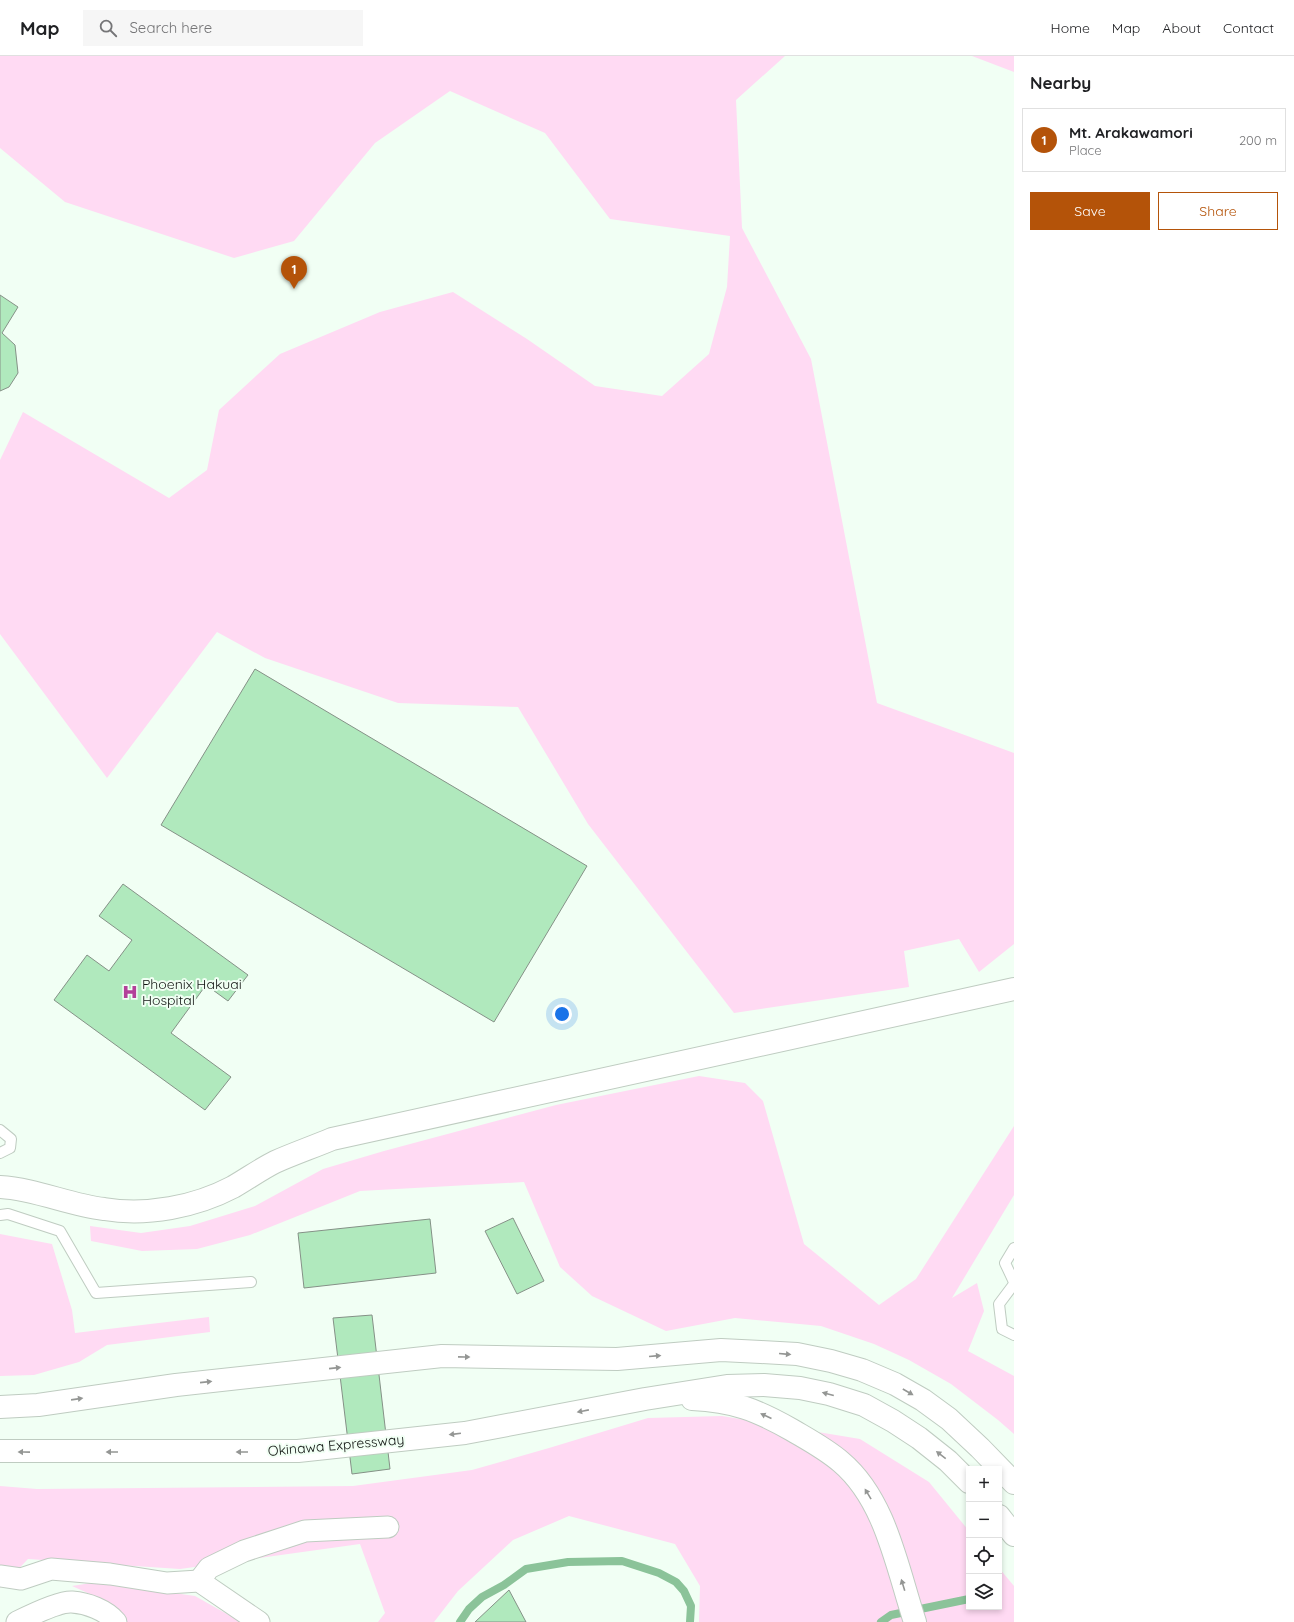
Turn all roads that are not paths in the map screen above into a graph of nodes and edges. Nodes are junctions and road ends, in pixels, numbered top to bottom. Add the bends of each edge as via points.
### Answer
1 (1014, 989) edge
2 (0, 1130) edge
3 (0, 1154) edge
4 (0, 1188) edge
5 (0, 1216) edge
6 (1014, 1248) edge
7 (252, 1282) dead end
8 (1014, 1283) edge
9 (1014, 1335) edge
10 (645, 1399) junction
11 (0, 1407) edge
12 (0, 1451) edge
13 (966, 1479) edge
14 (1014, 1484) edge
15 (1002, 1520) edge
16 (388, 1527) dead end
17 (1014, 1535) edge
18 (0, 1576) edge
19 (199, 1581) junction
20 (17, 1622) edge
21 (116, 1622) edge
22 (259, 1622) edge
23 (915, 1622) edge

1 - 4 main road via 332,1140 274,1162 233,1187 205,1200 169,1208 139,1211 104,1210 36,1192
2 - 3 lane via 11,1139 10,1148
5 - 7 lane via 8,1214 60,1231 96,1293
6 - 8 lane via 1005,1263
8 - 9 lane via 999,1304 1002,1329
10 -> 12 main road, Okinawa Expressway via 465,1433 298,1451
13 -> 10 main road via 948,1461 893,1420 864,1405 829,1394 764,1384 727,1386
23 -> 10 main road via 885,1528 864,1488 845,1466 823,1448 775,1420 736,1404 712,1400
11 -> 14 main road via 38,1405 176,1385 442,1356 617,1359 721,1350 797,1354 862,1370 896,1384 923,1400 949,1419
15 - 17 main road
16 - 19 street via 305,1531 244,1551 209,1568
18 - 19 street via 21,1579 51,1569 110,1574 167,1583
19 - 22 street
20 - 21 street via 40,1611 71,1602 96,1607

